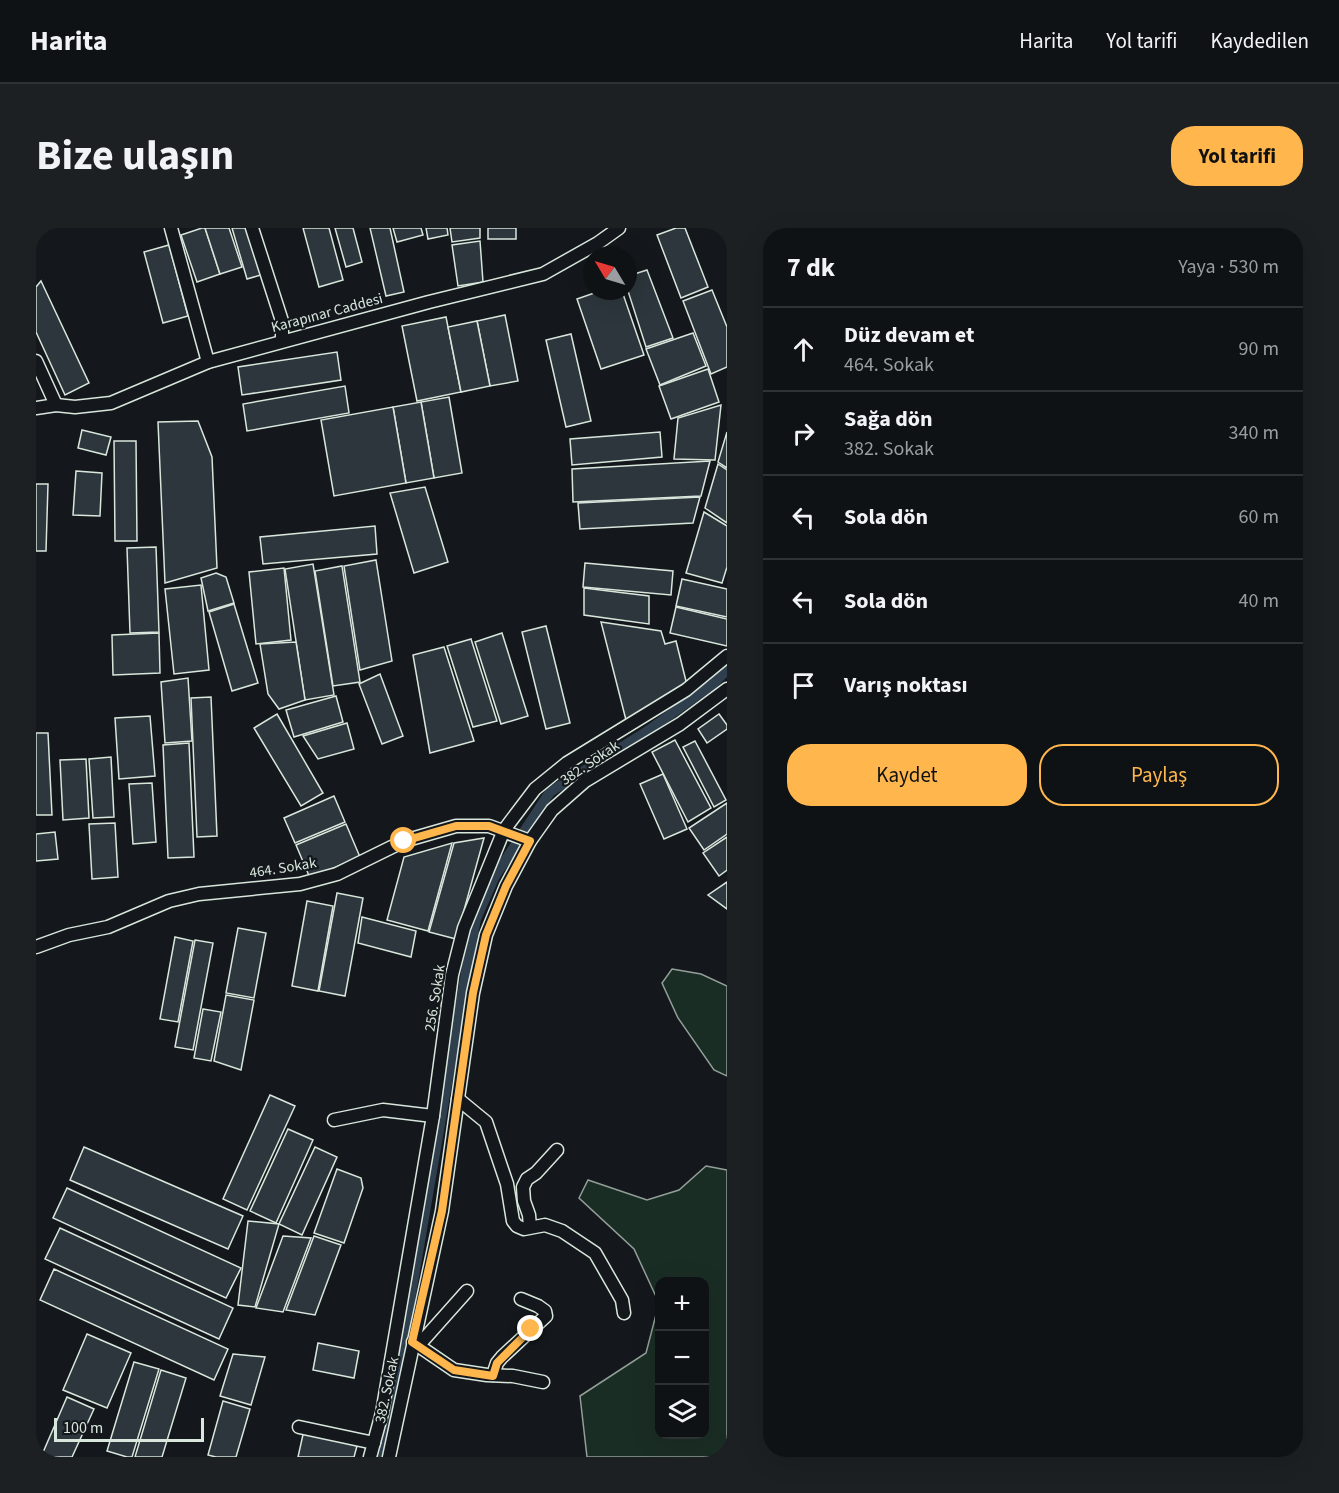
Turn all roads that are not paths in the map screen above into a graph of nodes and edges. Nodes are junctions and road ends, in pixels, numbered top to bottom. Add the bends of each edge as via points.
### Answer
1 (171, 228) edge
2 (252, 228) edge
3 (619, 228) edge
4 (282, 340) junction
5 (36, 360) edge
6 (208, 362) junction
7 (56, 405) junction
8 (36, 408) edge
9 (727, 657) edge
10 (727, 689) edge
11 (508, 832) junction
12 (530, 840) junction
13 (36, 947) edge
14 (458, 1099) junction
15 (433, 1116) junction
16 (334, 1120) dead end
17 (557, 1150) dead end
18 (530, 1227) junction
19 (467, 1291) dead end
20 (521, 1299) dead end
21 (624, 1312) dead end
22 (416, 1344) junction
23 (493, 1376) junction
24 (543, 1383) dead end
25 (300, 1427) dead end
26 (374, 1443) junction
27 (370, 1457) edge
28 (389, 1457) edge

1 - 6 street
2 - 4 street via 282,321
3 - 4 street, Karapınar Caddesi via 543,274
4 - 6 street, Karapınar Caddesi
5 - 7 street
6 - 7 street, Karapınar Caddesi via 111,403
7 - 8 street, Karapınar Caddesi
9 - 11 street, 256. Sokak via 686,690 567,764 535,789
10 - 12 street, 382. Sokak via 680,724 585,781 552,810
11 - 12 street, 464. Sokak
11 - 13 street, 464. Sokak via 489,826 456,826 404,841 337,874 300,884 199,894 169,901 108,927
11 - 15 street, 256. Sokak via 464,928 452,975
12 - 14 street, 382. Sokak via 486,935 473,993
14 - 18 street via 486,1122 507,1184 513,1221 524,1229
14 - 22 street, 382. Sokak via 442,1211
15 - 16 street via 383,1110
15 - 26 street, 256. Sokak
17 - 18 street via 523,1187
18 - 21 street via 562,1231 595,1253 622,1300
19 - 22 street
20 - 23 street via 538,1306 546,1316 502,1357
22 - 23 street via 454,1370
22 - 28 street, 382. Sokak
23 - 24 street
25 - 26 street
26 - 27 street, 256. Sokak

